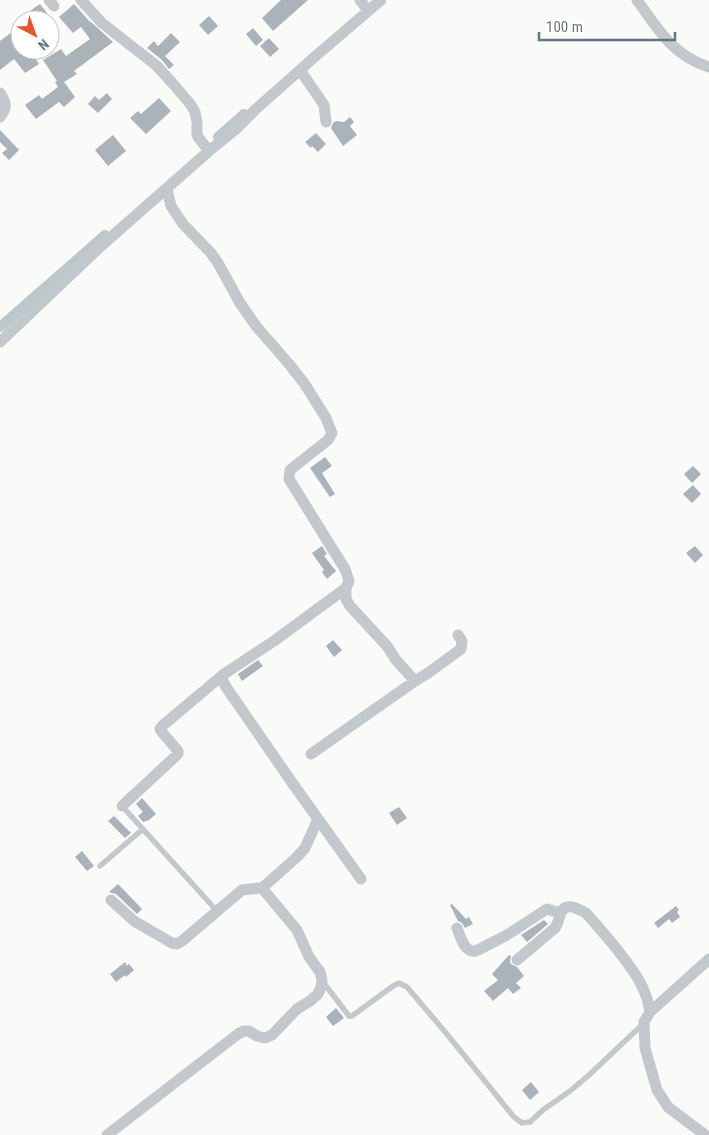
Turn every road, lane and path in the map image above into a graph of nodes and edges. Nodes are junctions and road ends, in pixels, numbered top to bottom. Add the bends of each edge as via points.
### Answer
1 (81, 0) edge
2 (381, 0) edge
3 (637, 0) edge
4 (364, 6) edge
5 (709, 67) edge
6 (300, 70) junction
7 (0, 93) edge
8 (0, 117) edge
9 (326, 122) dead end
10 (206, 147) junction
11 (166, 189) junction
12 (0, 342) edge
13 (346, 588) junction
14 (458, 635) dead end
15 (224, 674) junction
16 (415, 681) junction
17 (311, 754) dead end
18 (122, 806) joint
19 (318, 819) junction
20 (143, 829) junction
21 (100, 866) dead end
22 (361, 879) dead end
23 (262, 888) junction
24 (111, 900) dead end
25 (217, 911) junction
26 (560, 913) junction
27 (457, 928) dead end
28 (709, 959) edge
29 (517, 960) dead end
30 (322, 980) junction
31 (647, 1017) junction
32 (107, 1135) edge
33 (705, 1135) edge

1 - 10 street via 102,23 157,66 176,86 195,112 197,134
2 - 4 street
3 - 5 street via 672,46 684,56
4 - 6 street
6 - 9 street via 324,105
6 - 10 street via 236,129
7 - 8 street via 5,103
10 - 11 street
11 - 12 street
11 - 13 street via 171,206 183,224 218,263 240,303 304,383 330,425 332,433 328,440 290,470 289,479 345,569 349,581
13 - 15 street
13 - 16 street via 346,600 350,606
14 - 16 street via 462,641 461,649
15 - 18 street via 160,728 178,754
15 - 19 street via 222,679 226,687
16 - 17 street
18 - 20 lane
19 - 22 street
19 - 23 street via 305,848
20 - 21 lane
20 - 25 lane
23 - 25 street via 242,890
23 - 30 street via 297,930
24 - 25 street via 134,921 177,944
26 - 27 street via 547,909 507,935 472,952 464,945
26 - 29 street via 555,928
26 - 31 street via 570,906 586,912 640,982 648,1000
28 - 31 street
30 - 31 lane via 349,1016 399,983 407,987 522,1123 530,1122 589,1075
30 - 32 street via 318,994 272,1035 265,1038 249,1031 238,1034
31 - 33 street via 645,1048 657,1090 668,1107

